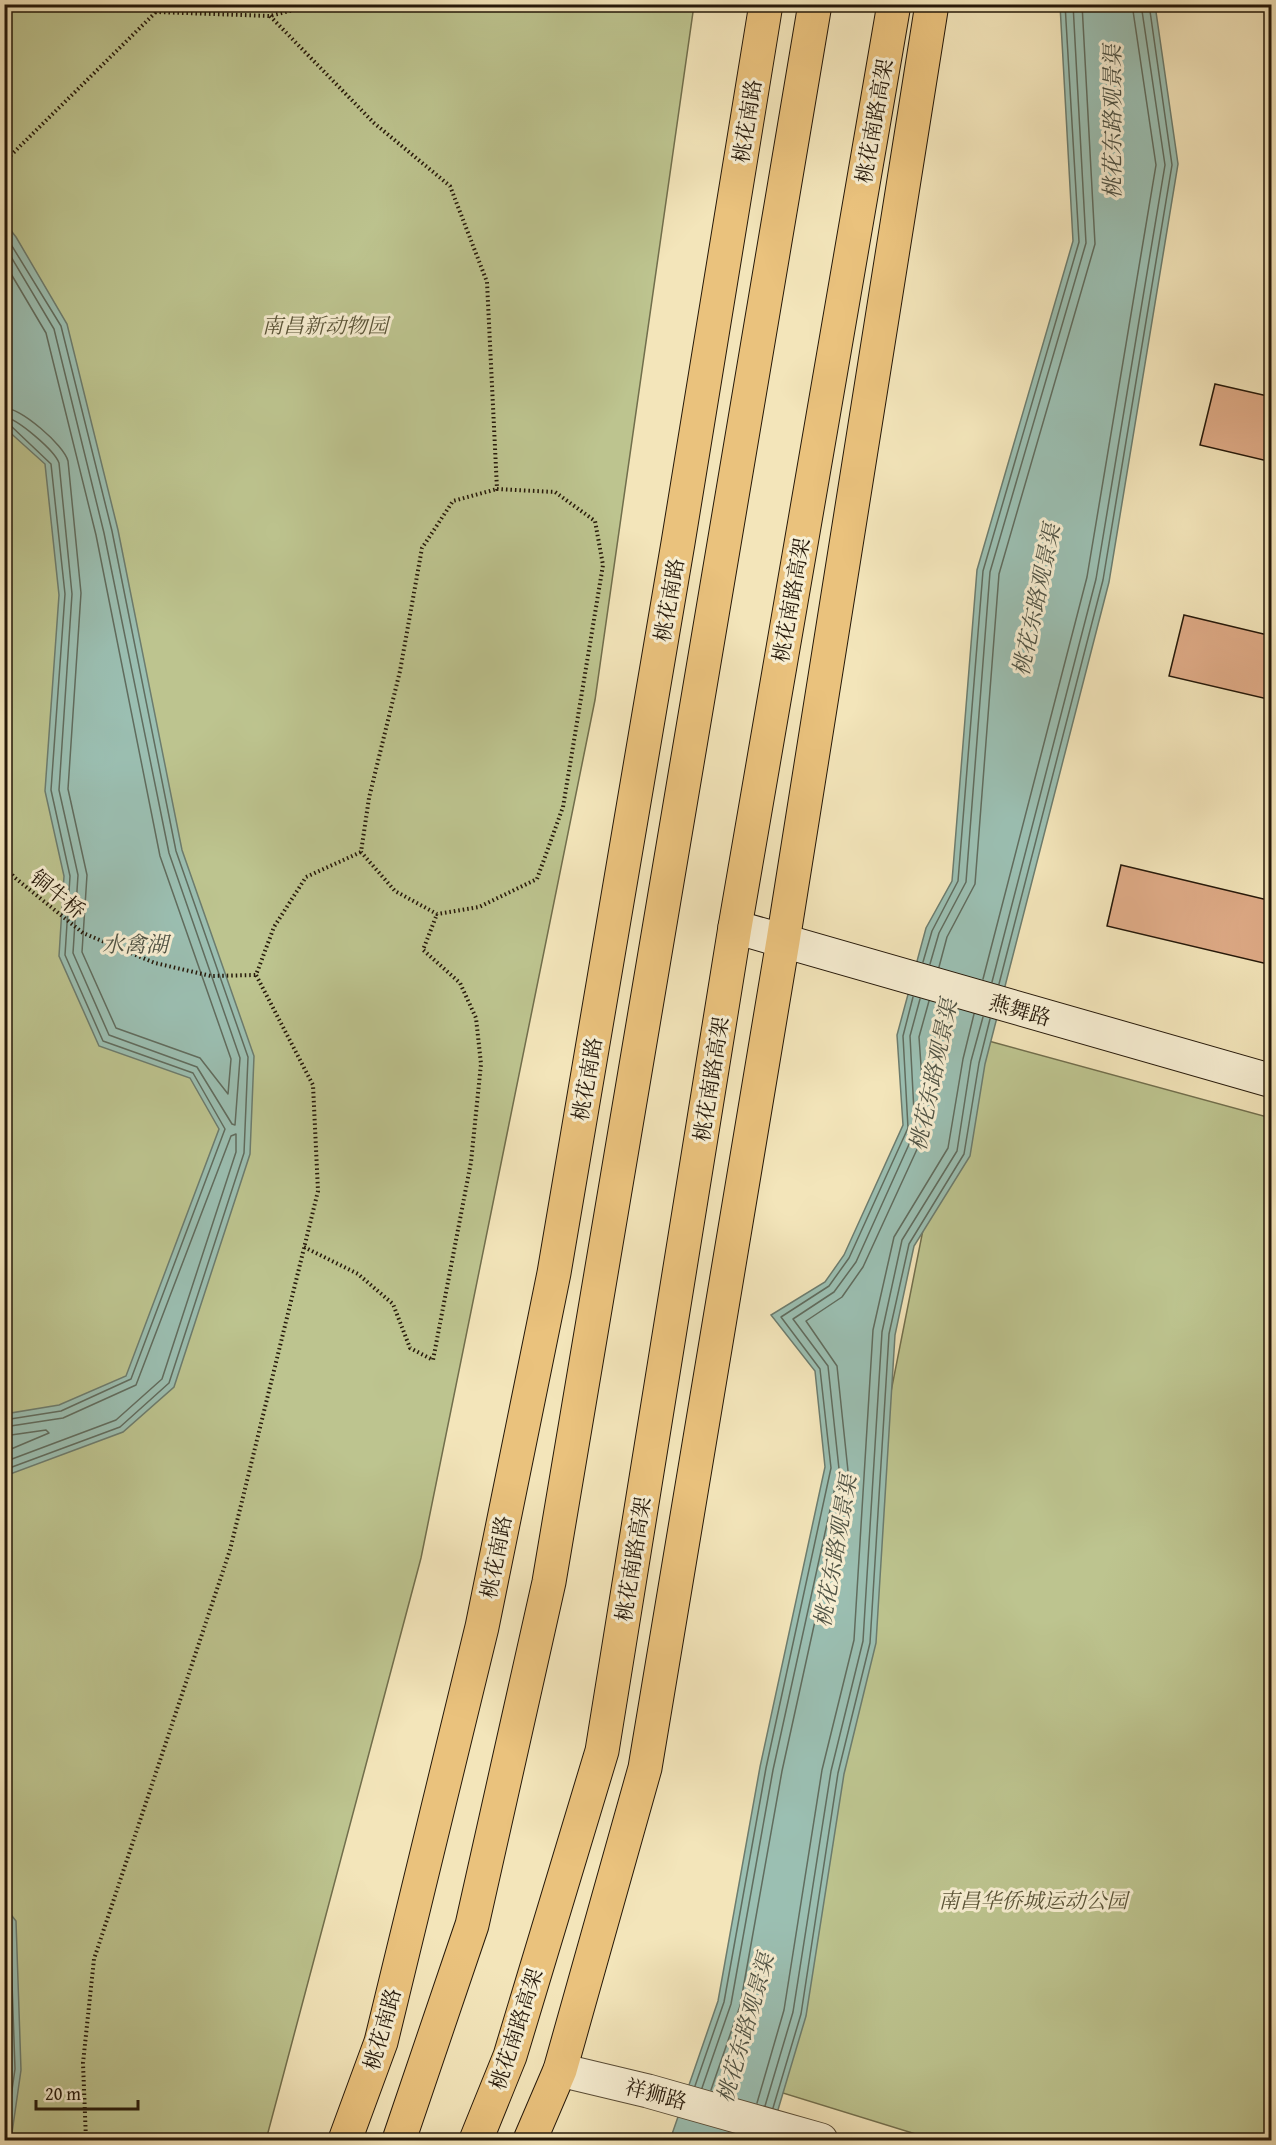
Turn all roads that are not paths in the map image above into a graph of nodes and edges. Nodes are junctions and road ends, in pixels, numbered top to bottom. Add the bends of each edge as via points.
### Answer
1 (766, 4) edge
2 (815, 4) edge
3 (894, 4) edge
4 (932, 4) edge
5 (735, 927) junction
6 (783, 941) junction
7 (1272, 1081) edge
8 (560, 2070) junction
9 (345, 2140) edge
10 (399, 2140) edge
11 (476, 2140) edge
12 (530, 2140) edge
13 (819, 2140) edge

1 - 9 main road, 桃花南路 via 554,1273 482,1627 381,2042
2 - 10 main road via 549,1582 472,1925
3 - 5 main road, 桃花南路高架
4 - 6 main road
5 - 6 street, 燕舞路
5 - 11 main road, 桃花南路高架 via 602,1751 510,2056
6 - 7 street, 燕舞路
6 - 8 main road via 645,1768
8 - 12 main road
8 - 13 street, 祥狮路

